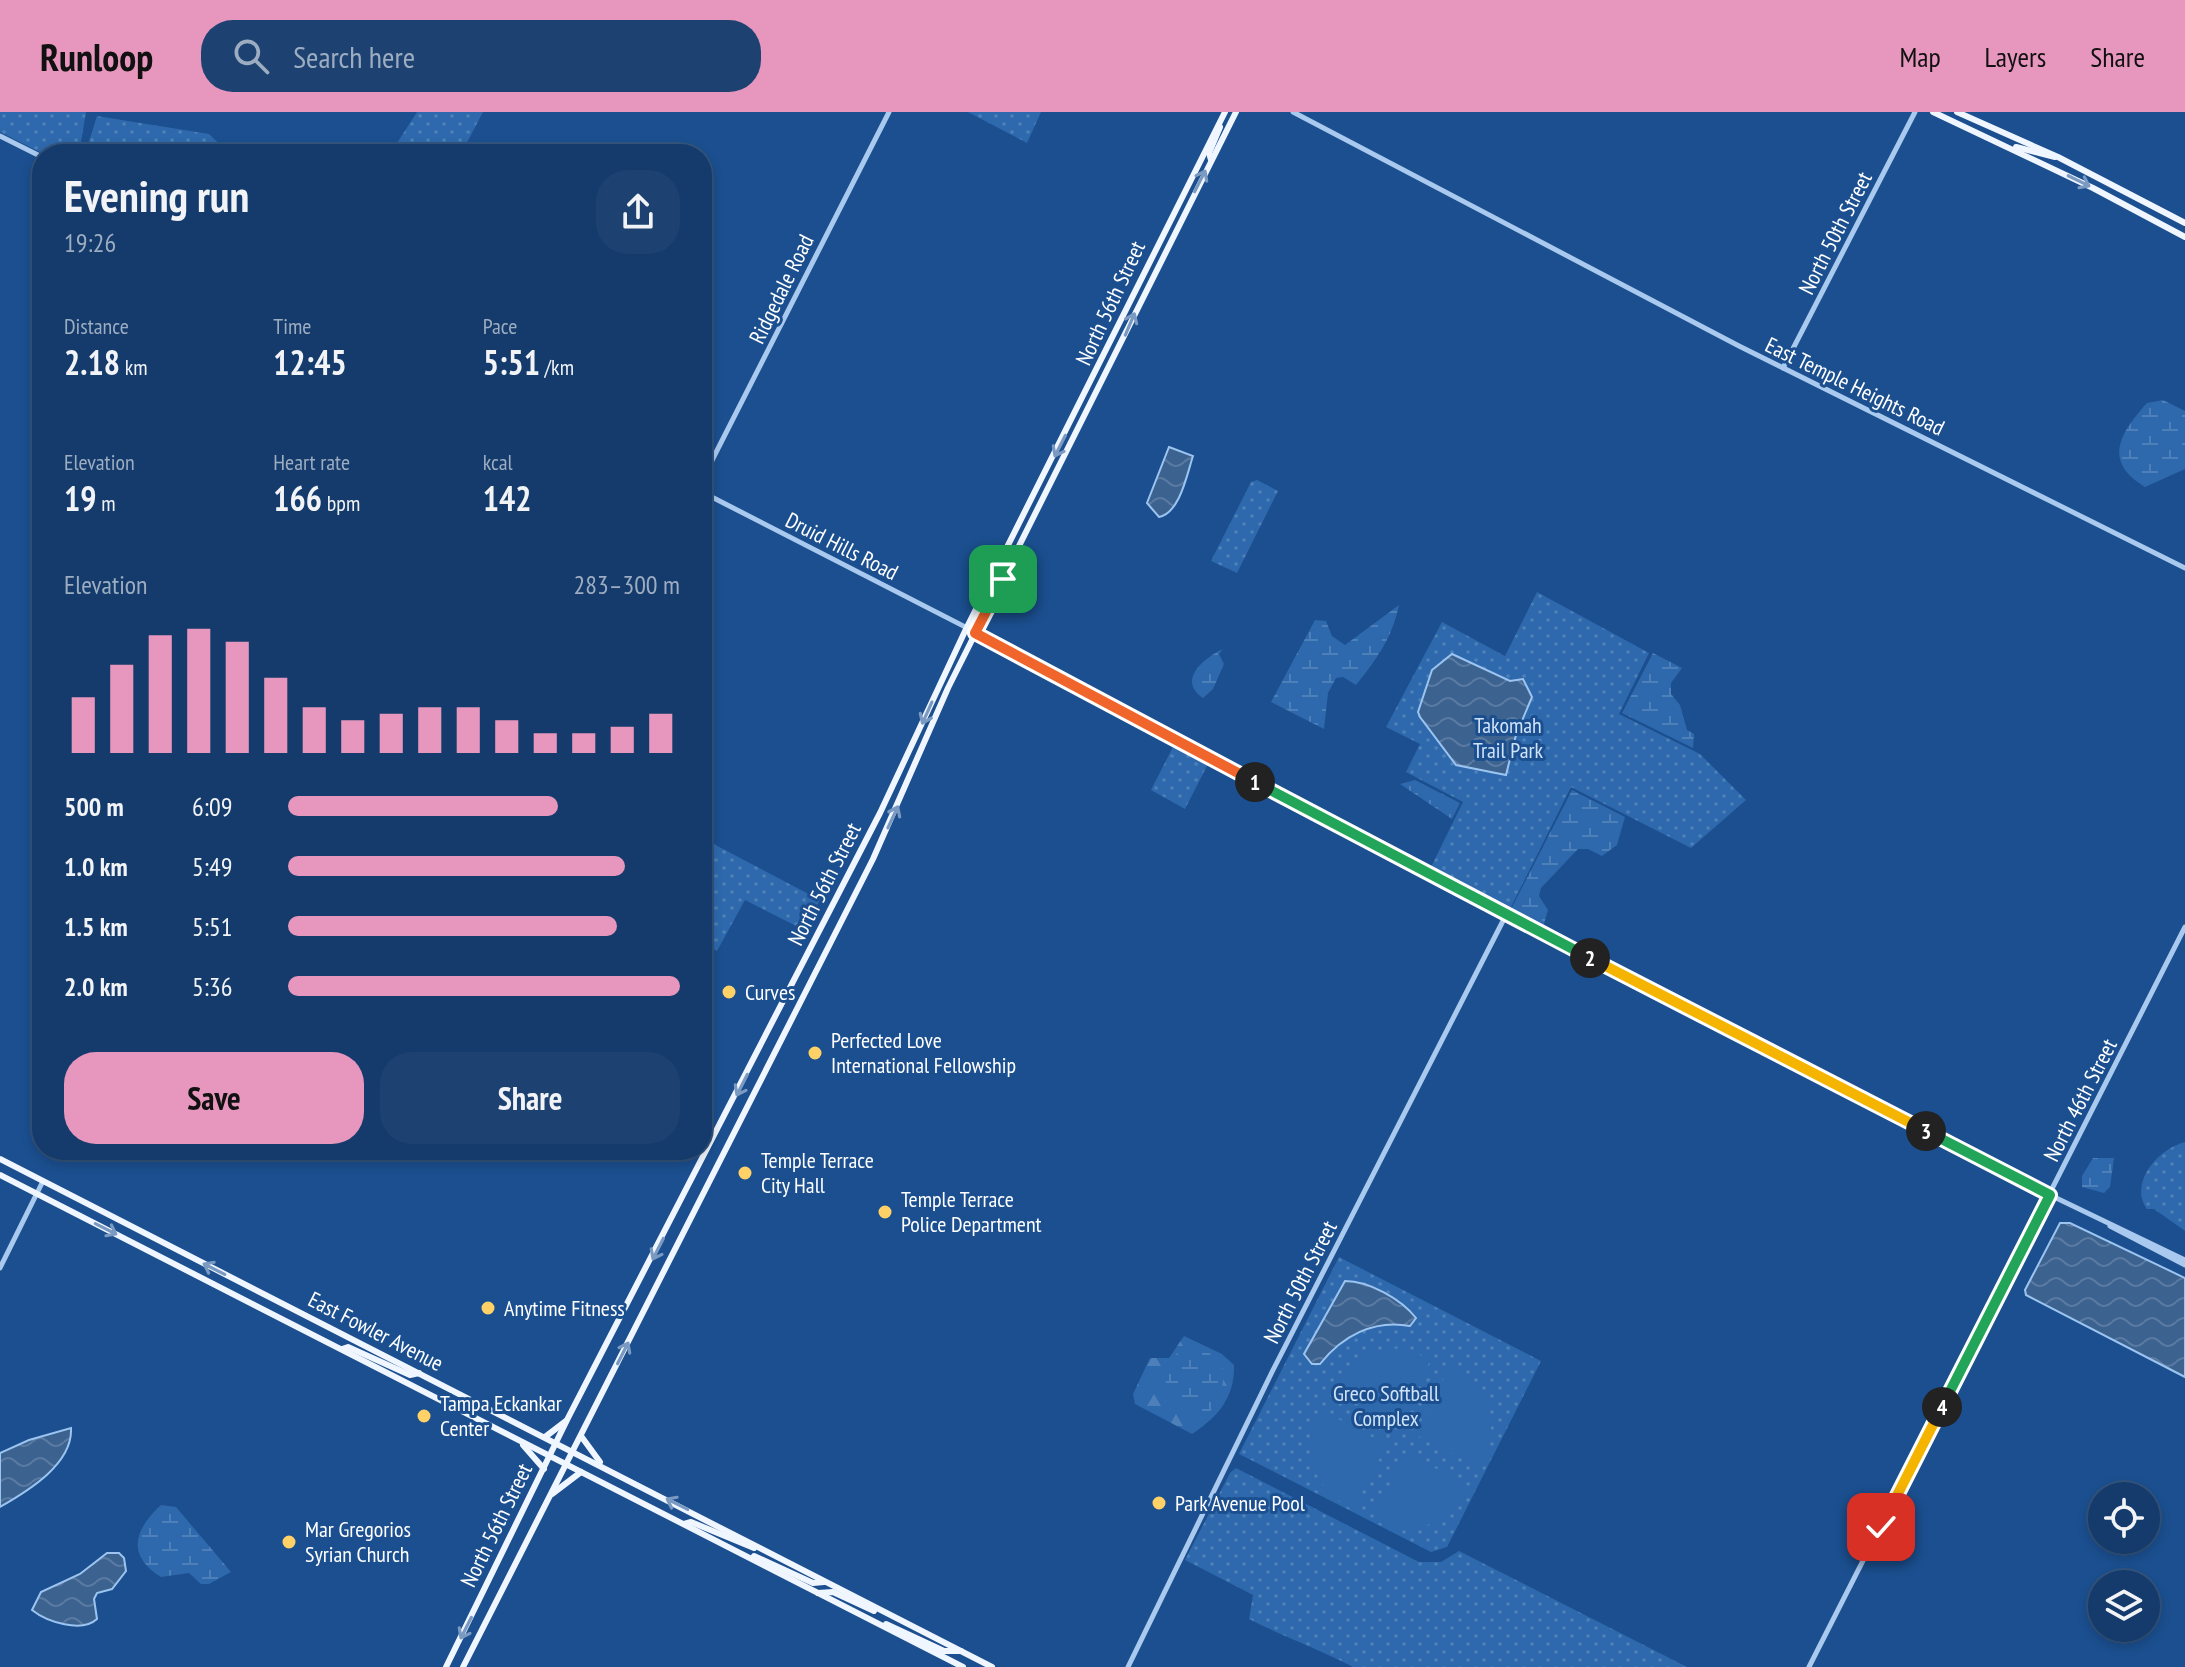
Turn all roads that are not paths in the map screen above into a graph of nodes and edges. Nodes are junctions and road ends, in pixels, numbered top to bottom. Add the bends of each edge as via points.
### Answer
1 (889, 112) edge
2 (1225, 112) edge
3 (1236, 112) edge
4 (1293, 112) edge
5 (1915, 112) edge
6 (1933, 112) edge
7 (1957, 112) edge
8 (1219, 123) junction
9 (0, 136) edge
10 (2009, 146) junction
11 (32, 152) edge
12 (2058, 157) junction
13 (1211, 160) junction
14 (1181, 199) junction
15 (1189, 203) junction
16 (2185, 223) edge
17 (2185, 237) edge
18 (1157, 247) junction
19 (1165, 251) junction
20 (1783, 368) junction
21 (712, 460) edge
22 (712, 497) edge
23 (2185, 568) edge
24 (966, 629) junction
25 (975, 633) junction
26 (868, 836) junction
27 (881, 843) junction
28 (1506, 915) junction
29 (2185, 931) edge
30 (812, 947) junction
31 (825, 954) junction
32 (807, 956) junction
33 (821, 963) junction
34 (769, 1033) junction
35 (782, 1040) junction
36 (712, 1142) edge
37 (0, 1159) edge
38 (703, 1160) edge
39 (10, 1165) junction
40 (0, 1167) edge
41 (0, 1175) edge
42 (43, 1181) junction
43 (37, 1193) junction
44 (2050, 1195) junction
45 (2185, 1262) edge
46 (0, 1268) edge
47 (342, 1349) junction
48 (419, 1373) junction
49 (568, 1418) junction
50 (581, 1434) junction
51 (545, 1437) junction
52 (518, 1440) junction
53 (556, 1443) junction
54 (572, 1451) junction
55 (550, 1456) junction
56 (566, 1464) junction
57 (605, 1467) junction
58 (544, 1469) junction
59 (581, 1472) junction
60 (549, 1497) junction
61 (684, 1524) junction
62 (763, 1549) junction
63 (739, 1553) junction
64 (824, 1582) junction
65 (818, 1593) junction
66 (889, 1615) junction
67 (871, 1620) junction
68 (961, 1651) junction
69 (446, 1667) edge
70 (463, 1667) edge
71 (963, 1667) edge
72 (992, 1667) edge
73 (1128, 1667) edge
74 (1809, 1667) edge

1 - 21 street, Ridgedale Road
2 - 8 main road, North 56th Street
3 - 13 main road, North 56th Street
4 - 20 street, East Temple Heights Road
5 - 20 street, North 50th Street
6 - 10 main road
7 - 12 main road
8 - 13 main road
8 - 14 main road, North 56th Street
9 - 11 street
10 - 12 main road
10 -> 17 main road
12 - 16 main road
15 -> 13 main road, North 56th Street
14 - 15 main road
14 - 18 main road, North 56th Street
15 - 19 main road, North 56th Street
18 - 19 main road
18 -> 24 main road, North 56th Street
25 -> 19 main road, North 56th Street
20 - 23 street, East Temple Heights Road
22 - 24 street, Druid Hills Road
24 - 25 street, Druid Hills Road
24 -> 26 main road, North 56th Street
27 -> 25 main road, North 56th Street
25 - 28 street, Druid Hills Road
26 - 27 main road
26 - 30 main road, North 56th Street
27 - 31 main road, North 56th Street
28 - 44 street, Druid Hills Road
28 - 73 street, North 50th Street
29 - 44 street, North 46th Street
30 - 31 main road
30 - 32 main road, North 56th Street
31 - 33 main road, North 56th Street
32 - 33 main road
32 - 34 main road, North 56th Street
33 - 35 main road, North 56th Street
34 - 35 main road
34 -> 36 main road, North 56th Street
50 -> 35 main road, North 56th Street
37 - 39 main road, East Fowler Avenue
38 -> 49 main road, North 56th Street
39 - 40 main road
39 - 42 main road, East Fowler Avenue
41 - 43 main road, East Fowler Avenue
42 - 43 street
48 -> 42 main road, East Fowler Avenue
43 - 46 street
43 -> 47 main road, East Fowler Avenue
44 - 45 street, Druid Hills Road
44 - 74 street, North 46th Street
47 - 48 main road via 348,1347 410,1375
47 - 52 main road, East Fowler Avenue
48 - 51 main road, East Fowler Avenue
49 - 51 main road
49 - 53 main road, North 56th Street
50 - 54 main road, North 56th Street
50 - 57 main road
51 - 53 main road, East Fowler Avenue
52 - 55 main road, East Fowler Avenue
52 - 58 main road
53 - 54 main road, East Fowler Avenue
53 - 55 main road, North 56th Street
54 - 56 main road, North 56th Street
54 - 57 main road, East Fowler Avenue
55 - 56 main road, East Fowler Avenue
55 - 58 main road, North 56th Street
56 - 59 main road, East Fowler Avenue
56 - 60 main road, North 56th Street
62 -> 57 main road, East Fowler Avenue
58 -> 69 main road, North 56th Street
59 - 60 main road
59 - 61 main road, East Fowler Avenue
60 - 70 main road, North 56th Street
61 - 62 main road via 691,1522
61 - 63 main road, East Fowler Avenue
62 - 64 main road, East Fowler Avenue
63 - 64 main road via 813,1583
63 - 65 main road, East Fowler Avenue
64 - 66 main road, East Fowler Avenue
65 - 66 main road via 833,1592
65 - 67 main road, East Fowler Avenue
66 - 68 main road, East Fowler Avenue
67 - 68 main road via 944,1651
67 - 71 main road, East Fowler Avenue
68 - 72 main road, East Fowler Avenue

